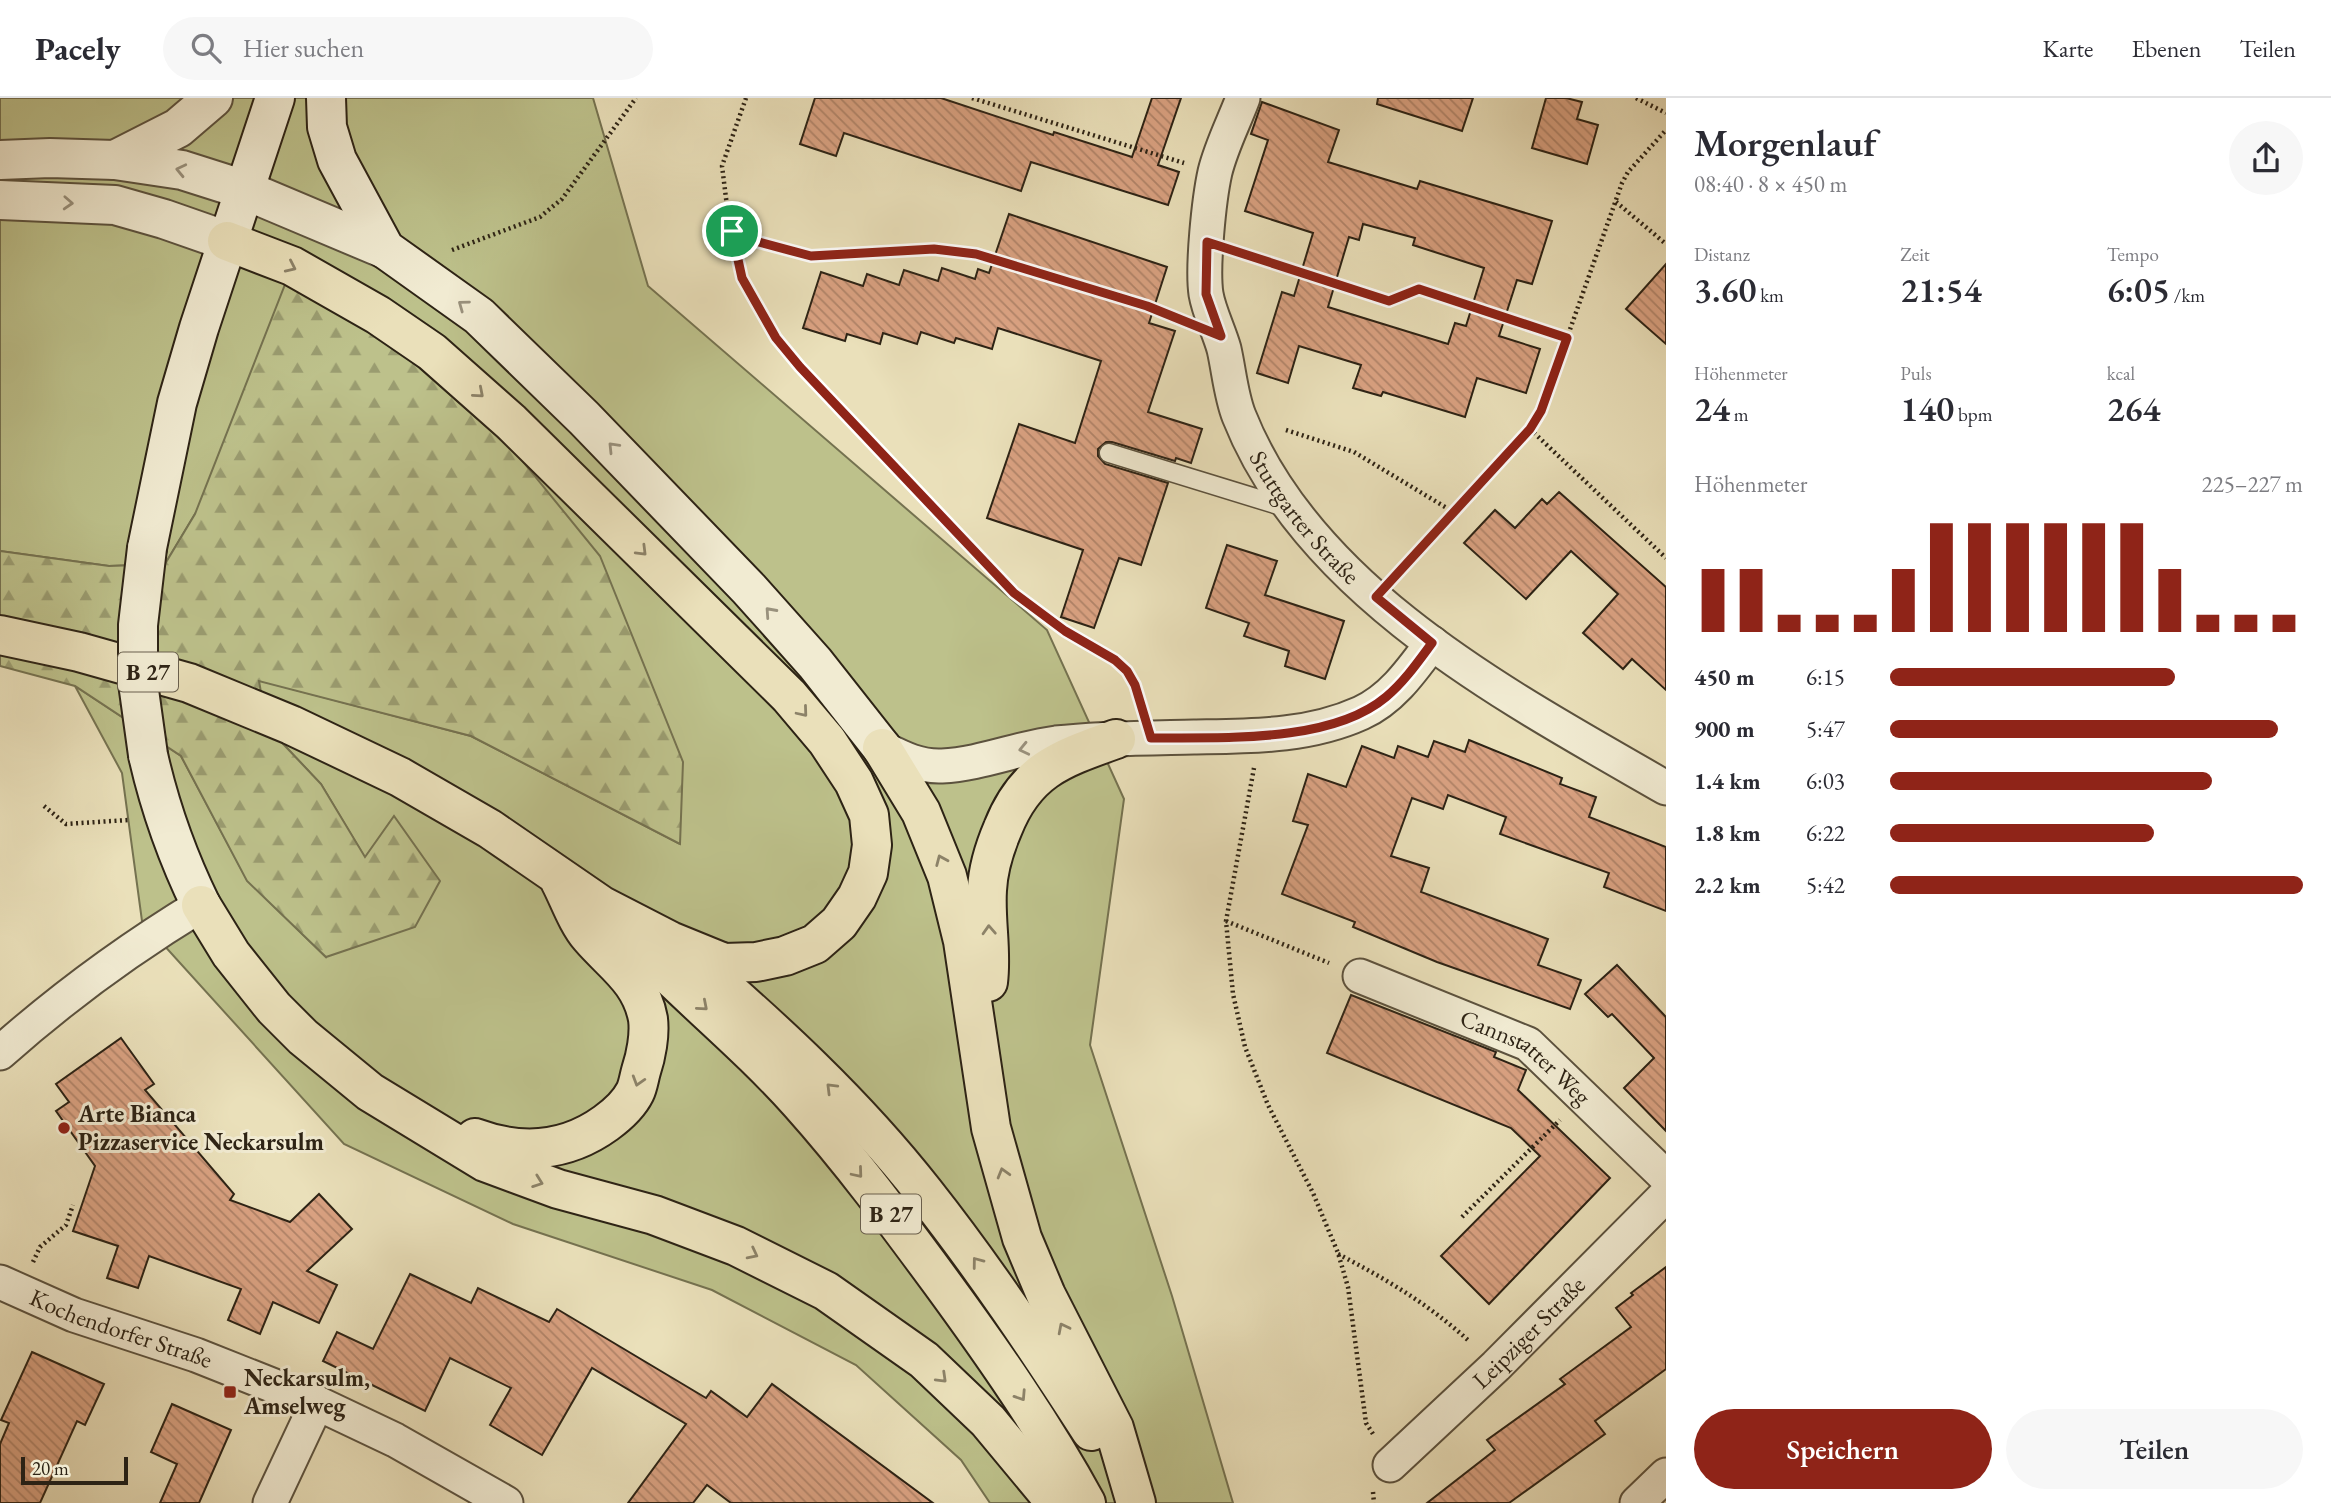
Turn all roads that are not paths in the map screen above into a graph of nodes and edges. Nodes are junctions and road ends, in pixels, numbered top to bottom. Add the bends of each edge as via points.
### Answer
1 (213, 98) edge
2 (275, 98) edge
3 (326, 98) edge
4 (1243, 98) edge
5 (0, 160) edge
6 (115, 160) junction
7 (245, 190) junction
8 (0, 200) edge
9 (228, 241) junction
10 (384, 249) junction
11 (1109, 453) dead end
12 (1291, 509) junction
13 (0, 635) edge
14 (1432, 643) junction
15 (1133, 738) junction
16 (882, 748) junction
17 (1666, 788) edge
18 (556, 873) junction
19 (201, 905) junction
20 (601, 906) junction
21 (670, 941) junction
22 (1360, 975) road end
23 (980, 1046) junction
24 (0, 1053) edge
25 (370, 1092) junction
26 (1666, 1177) edge
27 (1666, 1195) edge
28 (7, 1291) edge
29 (317, 1403) junction
30 (1390, 1465) road end
31 (1666, 1475) edge
32 (270, 1503) edge
33 (506, 1503) edge
34 (1056, 1503) edge
35 (1086, 1503) edge
36 (1135, 1503) edge
37 (1637, 1503) edge

1 - 6 main road via 178,128
2 - 7 main road
3 - 10 main road via 327,127 337,160
4 - 12 street, Stuttgarter Straße via 1215,172 1206,294 1239,415
5 - 6 main road
7 -> 6 main road via 182,170
7 - 9 main road
7 - 10 main road
8 -> 9 main road via 115,205
9 - 19 main road, bridge via 177,403 147,548 138,625 138,683 159,805
9 -> 21 highway via 292,267 378,315 432,352 511,422 789,696 855,782 869,815 872,845 868,873 839,923 815,944 785,956 724,963
16 -> 10 main road via 749,589 584,418 479,316
11 - 12 lane
12 - 14 street, Stuttgarter Straße via 1320,544
13 - 18 highway, B 27 via 188,683 291,725 401,776
14 - 15 street via 1385,698 1327,725 1260,736
14 - 17 street, Stuttgarter Straße via 1511,699
15 -> 16 street via 1027,748 944,766 909,762
23 -> 15 highway via 990,964 987,891 992,856 1012,806 1035,778 1064,760
23 -> 16 highway via 947,876 920,812
18 - 20 highway, B 27
18 -> 25 highway via 589,936 620,965 637,989 648,1019 646,1056 635,1092 618,1115 590,1135 563,1146 525,1149 487,1142
19 - 24 street via 83,983
19 - 25 highway via 231,954 274,1008
20 - 21 highway, B 27
20 -> 35 highway, B 27 via 800,1102 883,1203 995,1356
36 -> 21 highway, B 27 via 1018,1317 923,1190 765,1022
22 - 26 street, Cannstatter Weg via 1528,1044
36 -> 23 highway via 1114,1428 1022,1238 990,1128
25 -> 34 highway via 485,1162 736,1245 826,1291 924,1360 988,1421
27 - 30 street, Leipziger Straße
28 - 29 street, Kochendorfer Straße via 196,1355
29 - 32 street
29 - 33 street, Kochendorfer Straße via 395,1440
31 - 37 street

